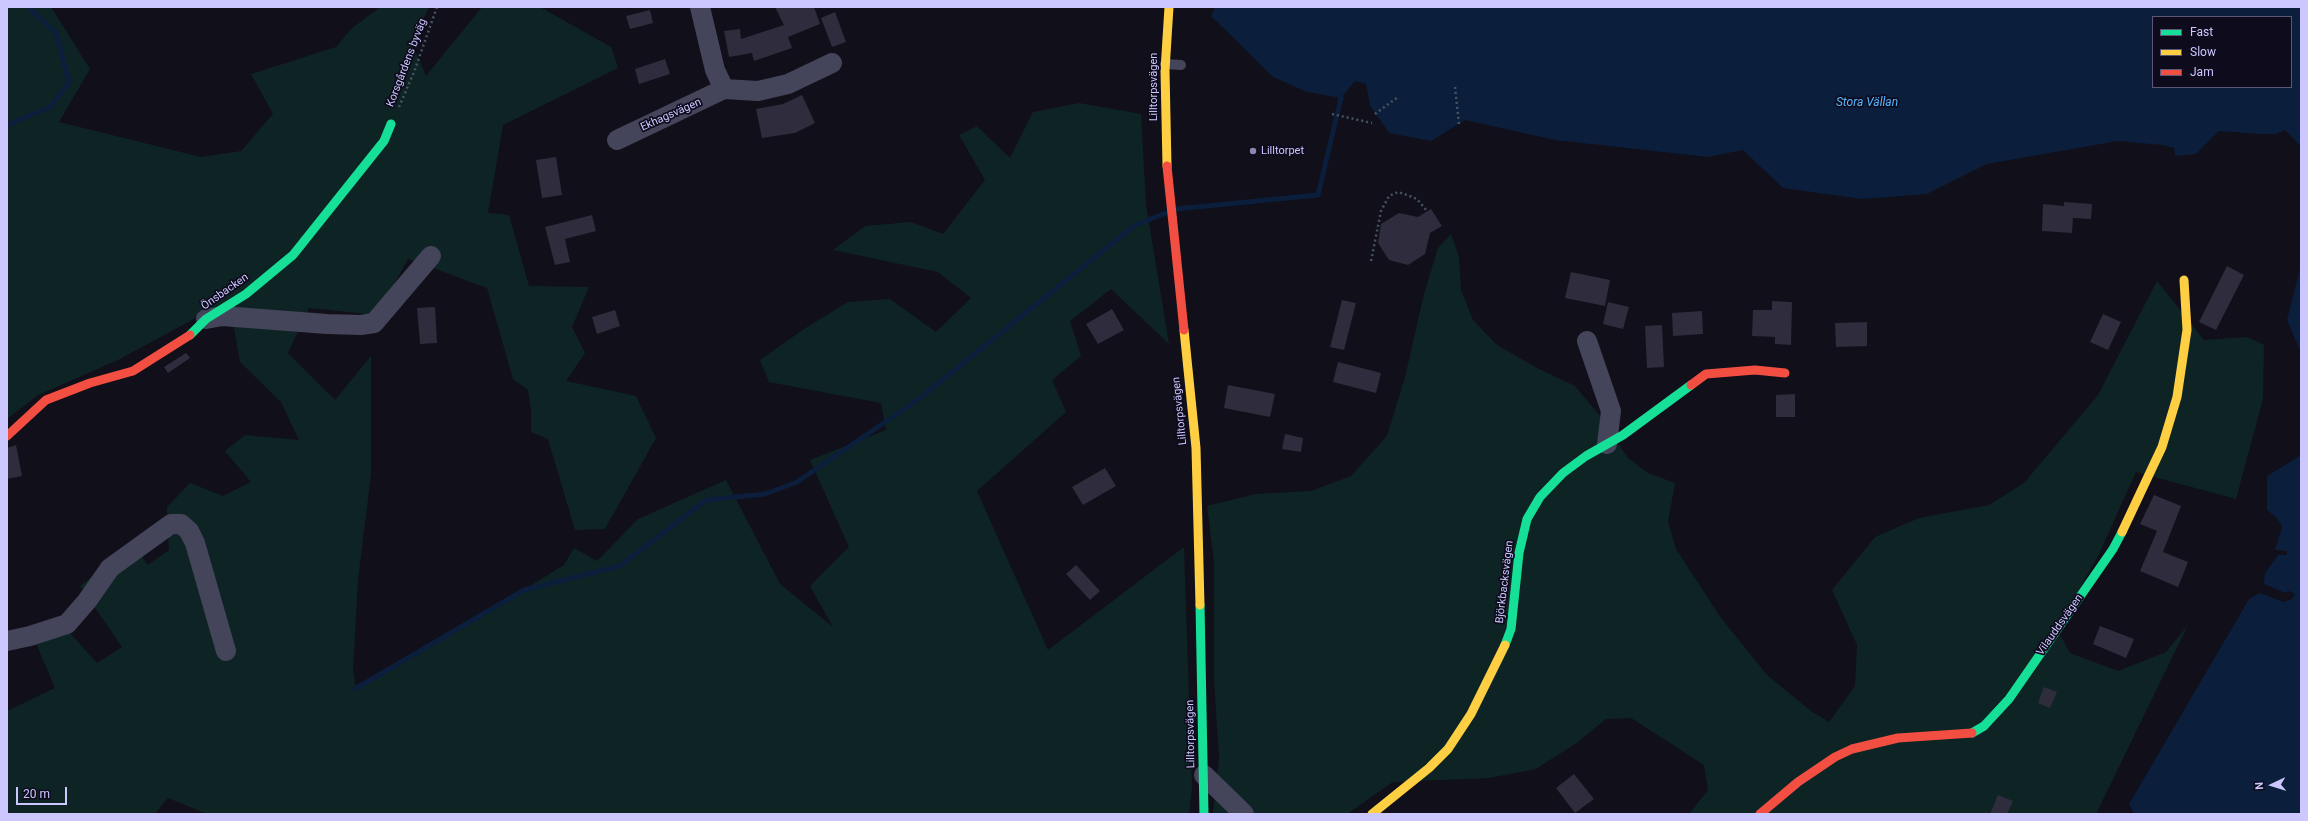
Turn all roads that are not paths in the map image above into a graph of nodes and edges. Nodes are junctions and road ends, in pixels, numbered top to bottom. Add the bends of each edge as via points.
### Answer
1 (700, 7) edge
2 (1169, 7) edge
3 (832, 63) dead end
4 (1166, 64) junction
5 (1181, 65) dead end
6 (724, 89) junction
7 (391, 124) road end
8 (617, 140) dead end
9 (1183, 191) dead end
10 (1168, 193) junction
11 (431, 256) dead end
12 (2184, 280) dead end
13 (206, 319) junction
14 (1587, 341) dead end
15 (1785, 373) dead end
16 (7, 436) edge
17 (1607, 444) junction
18 (7, 641) edge
19 (226, 651) dead end
20 (1204, 775) junction
21 (1204, 814) edge
22 (1244, 814) edge
23 (1372, 814) edge
24 (1760, 814) edge

1 - 6 street via 715,70
2 - 4 street, Lilltorpsvägen
3 - 6 street, Ekhagsvägen via 788,84 752,91
4 - 5 lane
4 - 10 street, Lilltorpsvägen
6 - 8 street, Ekhagsvägen
7 - 13 street, Önsbacken via 384,142 293,255 246,294
9 - 10 lane
10 - 20 street, Lilltorpsvägen via 1196,448
11 - 13 street via 374,323 327,324 222,316
12 - 24 street, Vilauddsvägen via 2187,330 2177,397 2150,476 2113,549 2001,709 1984,726 1971,733 1898,738 1852,749 1835,757 1798,782
13 - 16 street, Önsbacken via 187,338 133,371 90,383 46,400
14 - 17 street via 1611,411
15 - 17 street, Björkbacksvägen via 1755,370 1706,374
17 - 23 street, Björkbacksvägen via 1563,473 1531,510 1519,553 1511,629 1501,655 1471,714 1448,749 1429,768
18 - 19 street via 66,624 87,601 110,568 171,524 181,524 189,531 195,543
20 - 21 street, Lilltorpsvägen
20 - 22 street

